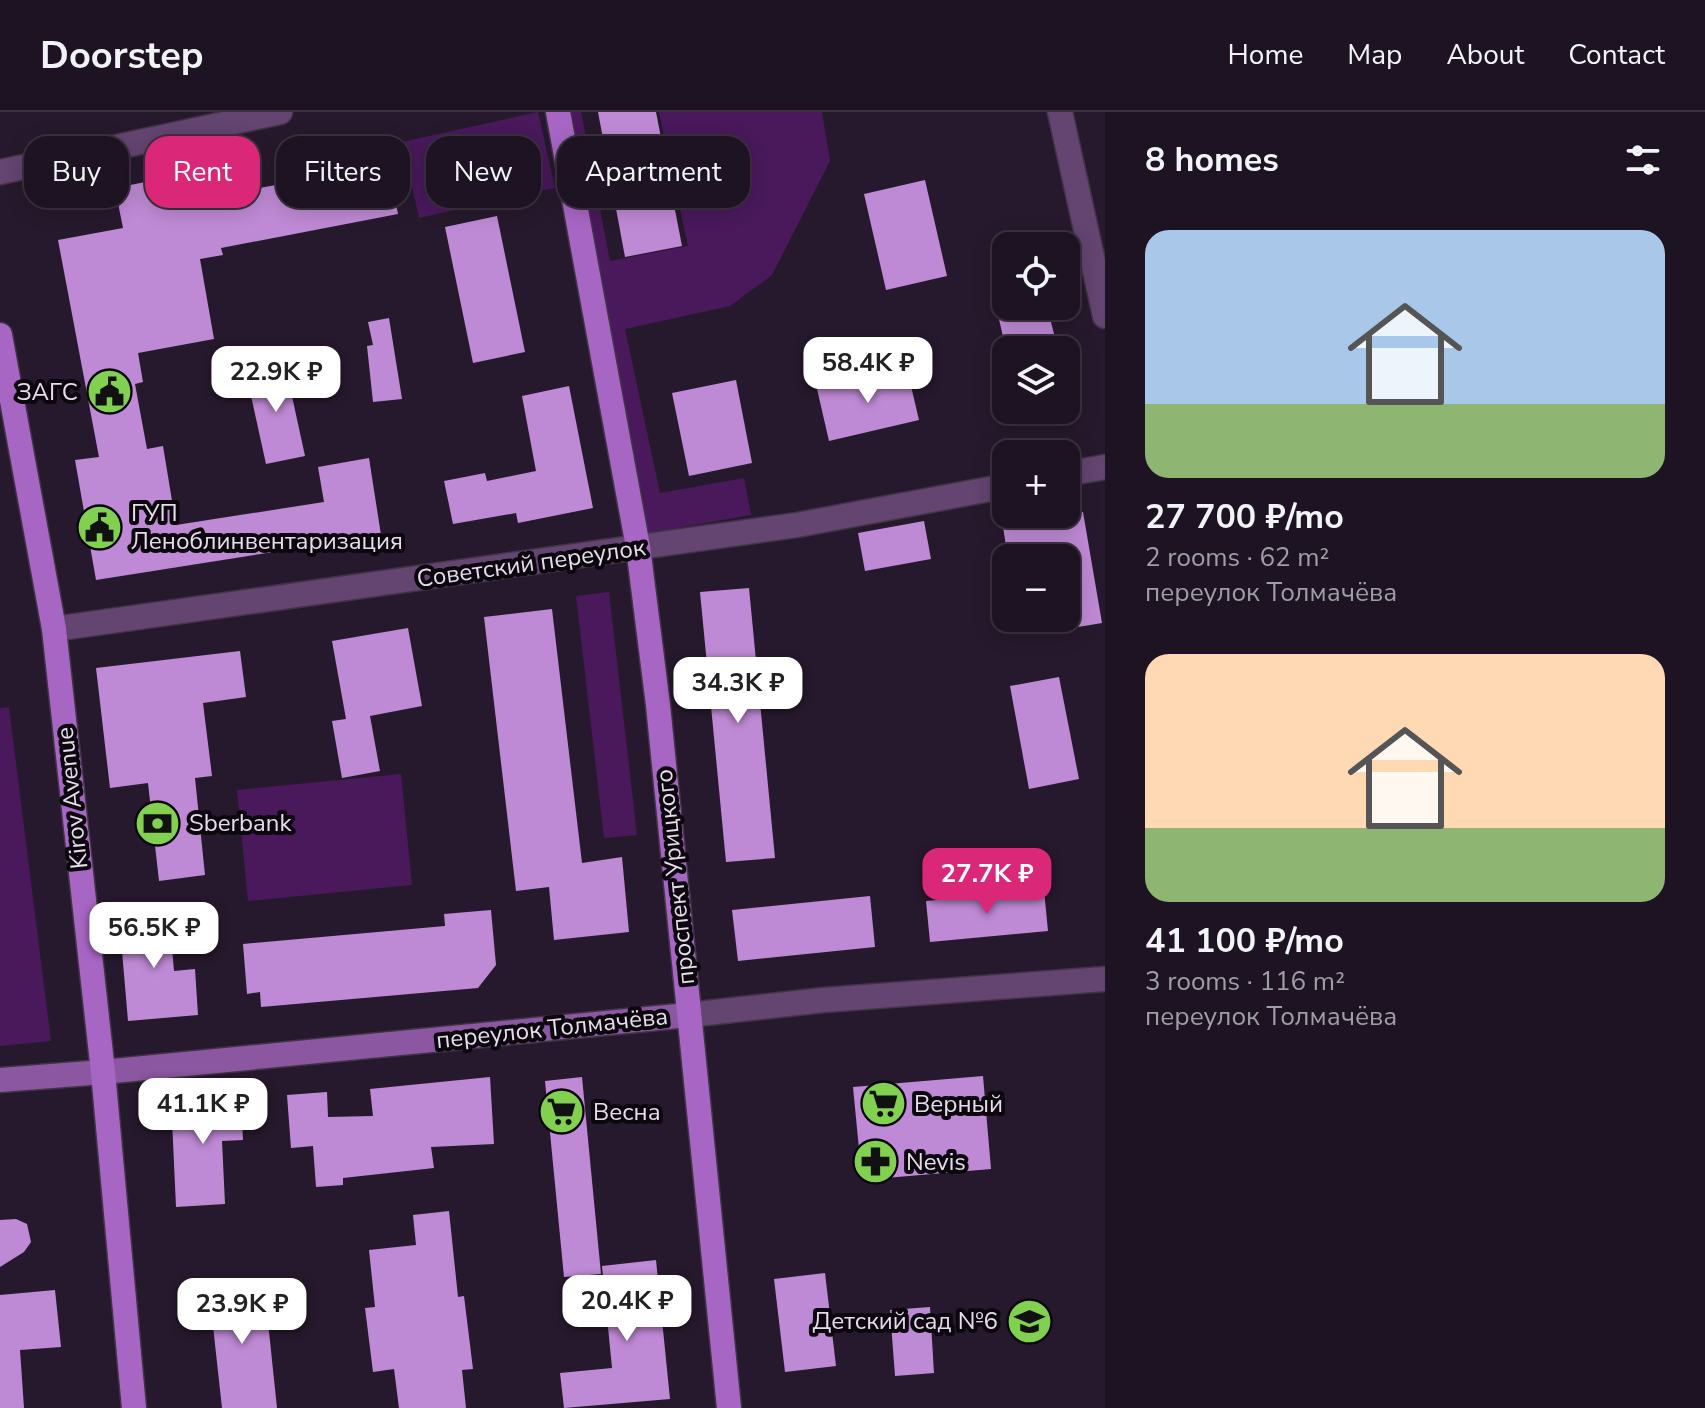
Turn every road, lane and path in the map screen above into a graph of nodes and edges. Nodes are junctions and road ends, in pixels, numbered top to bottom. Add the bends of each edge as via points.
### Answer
1 (280, 112) edge
2 (558, 112) edge
3 (1060, 112) edge
4 (0, 172) edge
5 (1105, 316) edge
6 (0, 335) edge
7 (1105, 467) edge
8 (1080, 471) edge
9 (992, 489) edge
10 (638, 547) junction
11 (54, 629) junction
12 (1105, 979) edge
13 (688, 1015) junction
14 (103, 1072) junction
15 (0, 1080) edge
16 (134, 1408) edge
17 (729, 1408) edge

1 - 4 street
2 - 10 main road, проспект Урицкого
3 - 5 street
6 - 11 main road, Kirov Avenue
7 - 8 street
9 - 10 street, Советский переулок via 797,525
10 - 11 street, Советский переулок
10 - 13 main road, проспект Урицкого
11 - 14 main road, Kirov Avenue
12 - 13 street, переулок Толмачёва
13 - 14 main road, переулок Толмачёва
13 - 17 main road, проспект Урицкого
14 - 15 main road, переулок Толмачёва
14 - 16 main road, Kirov Avenue

